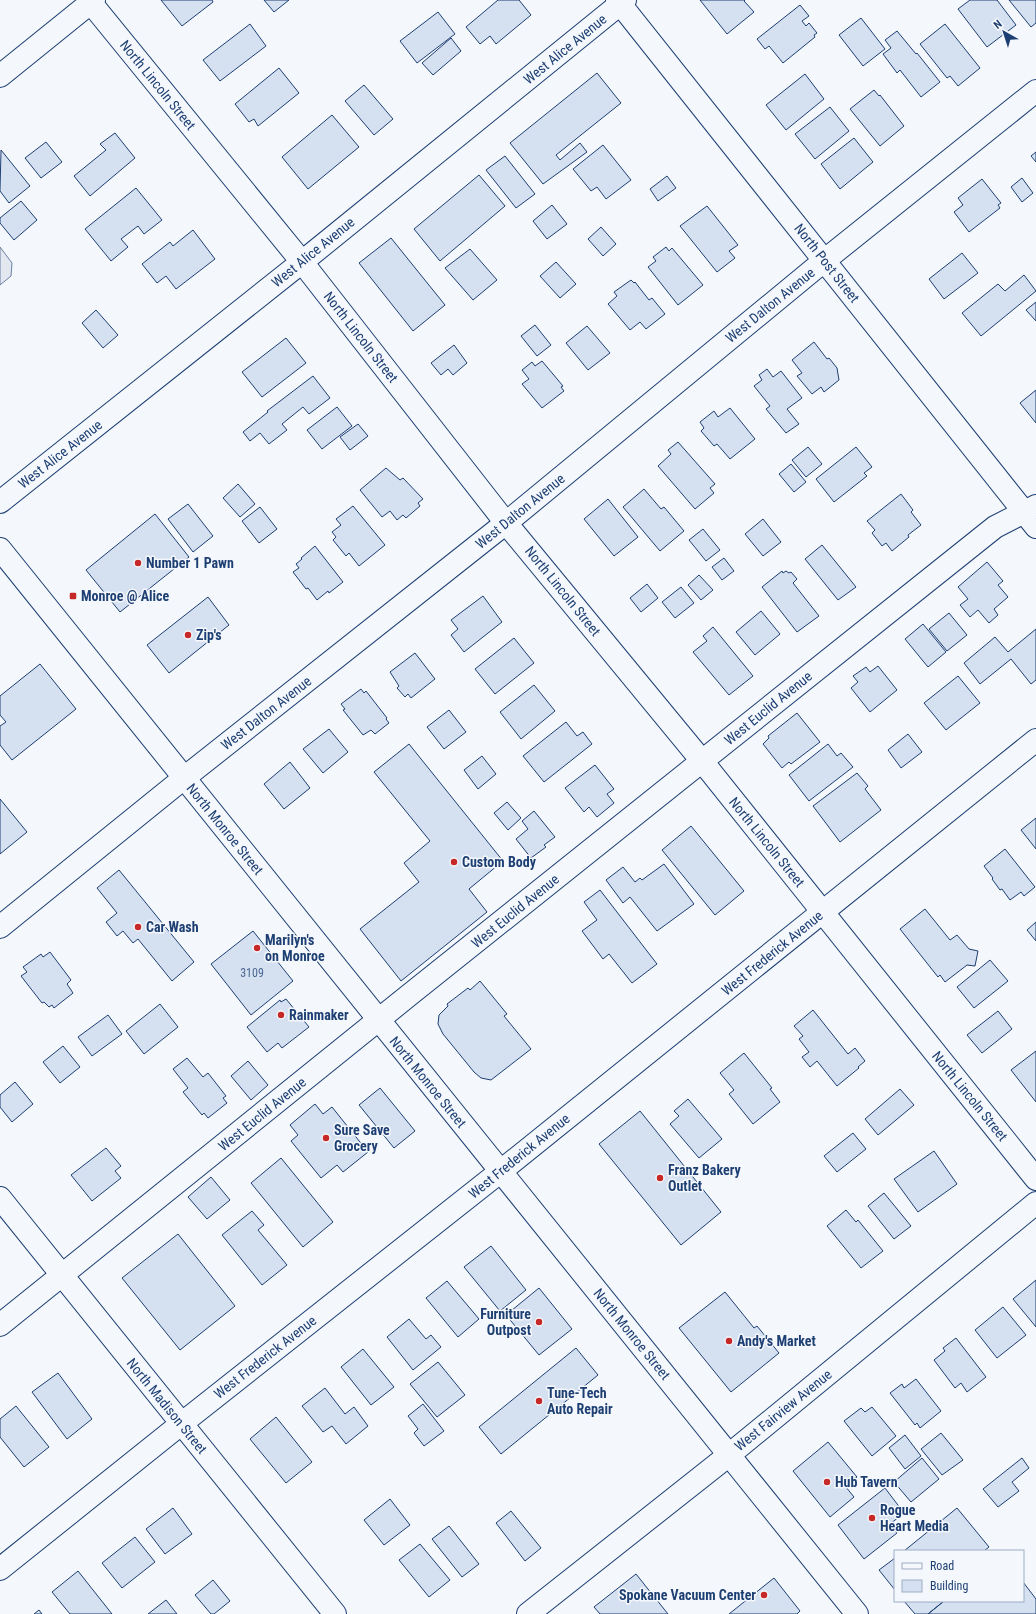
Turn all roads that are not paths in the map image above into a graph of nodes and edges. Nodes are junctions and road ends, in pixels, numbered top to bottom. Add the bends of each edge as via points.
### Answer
1 (92, 1) edge
2 (621, 1) edge
3 (0, 76) edge
4 (1036, 91) edge
5 (825, 260) junction
6 (302, 262) junction
7 (0, 502) edge
8 (1032, 515) edge
9 (506, 523) junction
10 (0, 549) edge
11 (1036, 740) edge
12 (702, 761) junction
13 (184, 778) junction
14 (823, 912) junction
15 (0, 927) edge
16 (378, 1020) junction
17 (501, 1171) junction
18 (1036, 1179) edge
19 (0, 1198) edge
20 (1036, 1203) edge
21 (62, 1275) junction
22 (0, 1325) edge
23 (181, 1424) junction
24 (729, 1455) junction
25 (0, 1569) edge
26 (334, 1614) edge
27 (528, 1614) edge
28 (857, 1614) edge

1 - 3 street
1 - 6 street, North Lincoln Street
2 - 5 street, North Post Street
2 - 6 street, West Alice Avenue
4 - 5 street, West Dalton Avenue
5 - 8 street, North Post Street
5 - 9 street, West Dalton Avenue
6 - 7 street, West Alice Avenue
6 - 9 street, North Lincoln Street
8 - 12 street, West Euclid Avenue via 995,527
9 - 12 street, North Lincoln Street
9 - 13 street, West Dalton Avenue
10 - 13 street, North Monroe Street
11 - 14 street, West Frederick Avenue
12 - 14 street, North Lincoln Street
12 - 16 street, West Euclid Avenue
13 - 15 street, West Dalton Avenue
13 - 16 street, North Monroe Street
14 - 17 street, West Frederick Avenue
14 - 18 street, North Lincoln Street
16 - 17 street, North Monroe Street
16 - 21 street, West Euclid Avenue
17 - 23 street, West Frederick Avenue
17 - 24 street, North Monroe Street
19 - 21 street, North Madison Street
20 - 24 street, West Fairview Avenue
21 - 22 street, West Euclid Avenue
21 - 23 street, North Madison Street
23 - 25 street, West Frederick Avenue
23 - 26 street, North Madison Street
24 - 27 street, West Fairview Avenue
24 - 28 street, North Monroe Street

